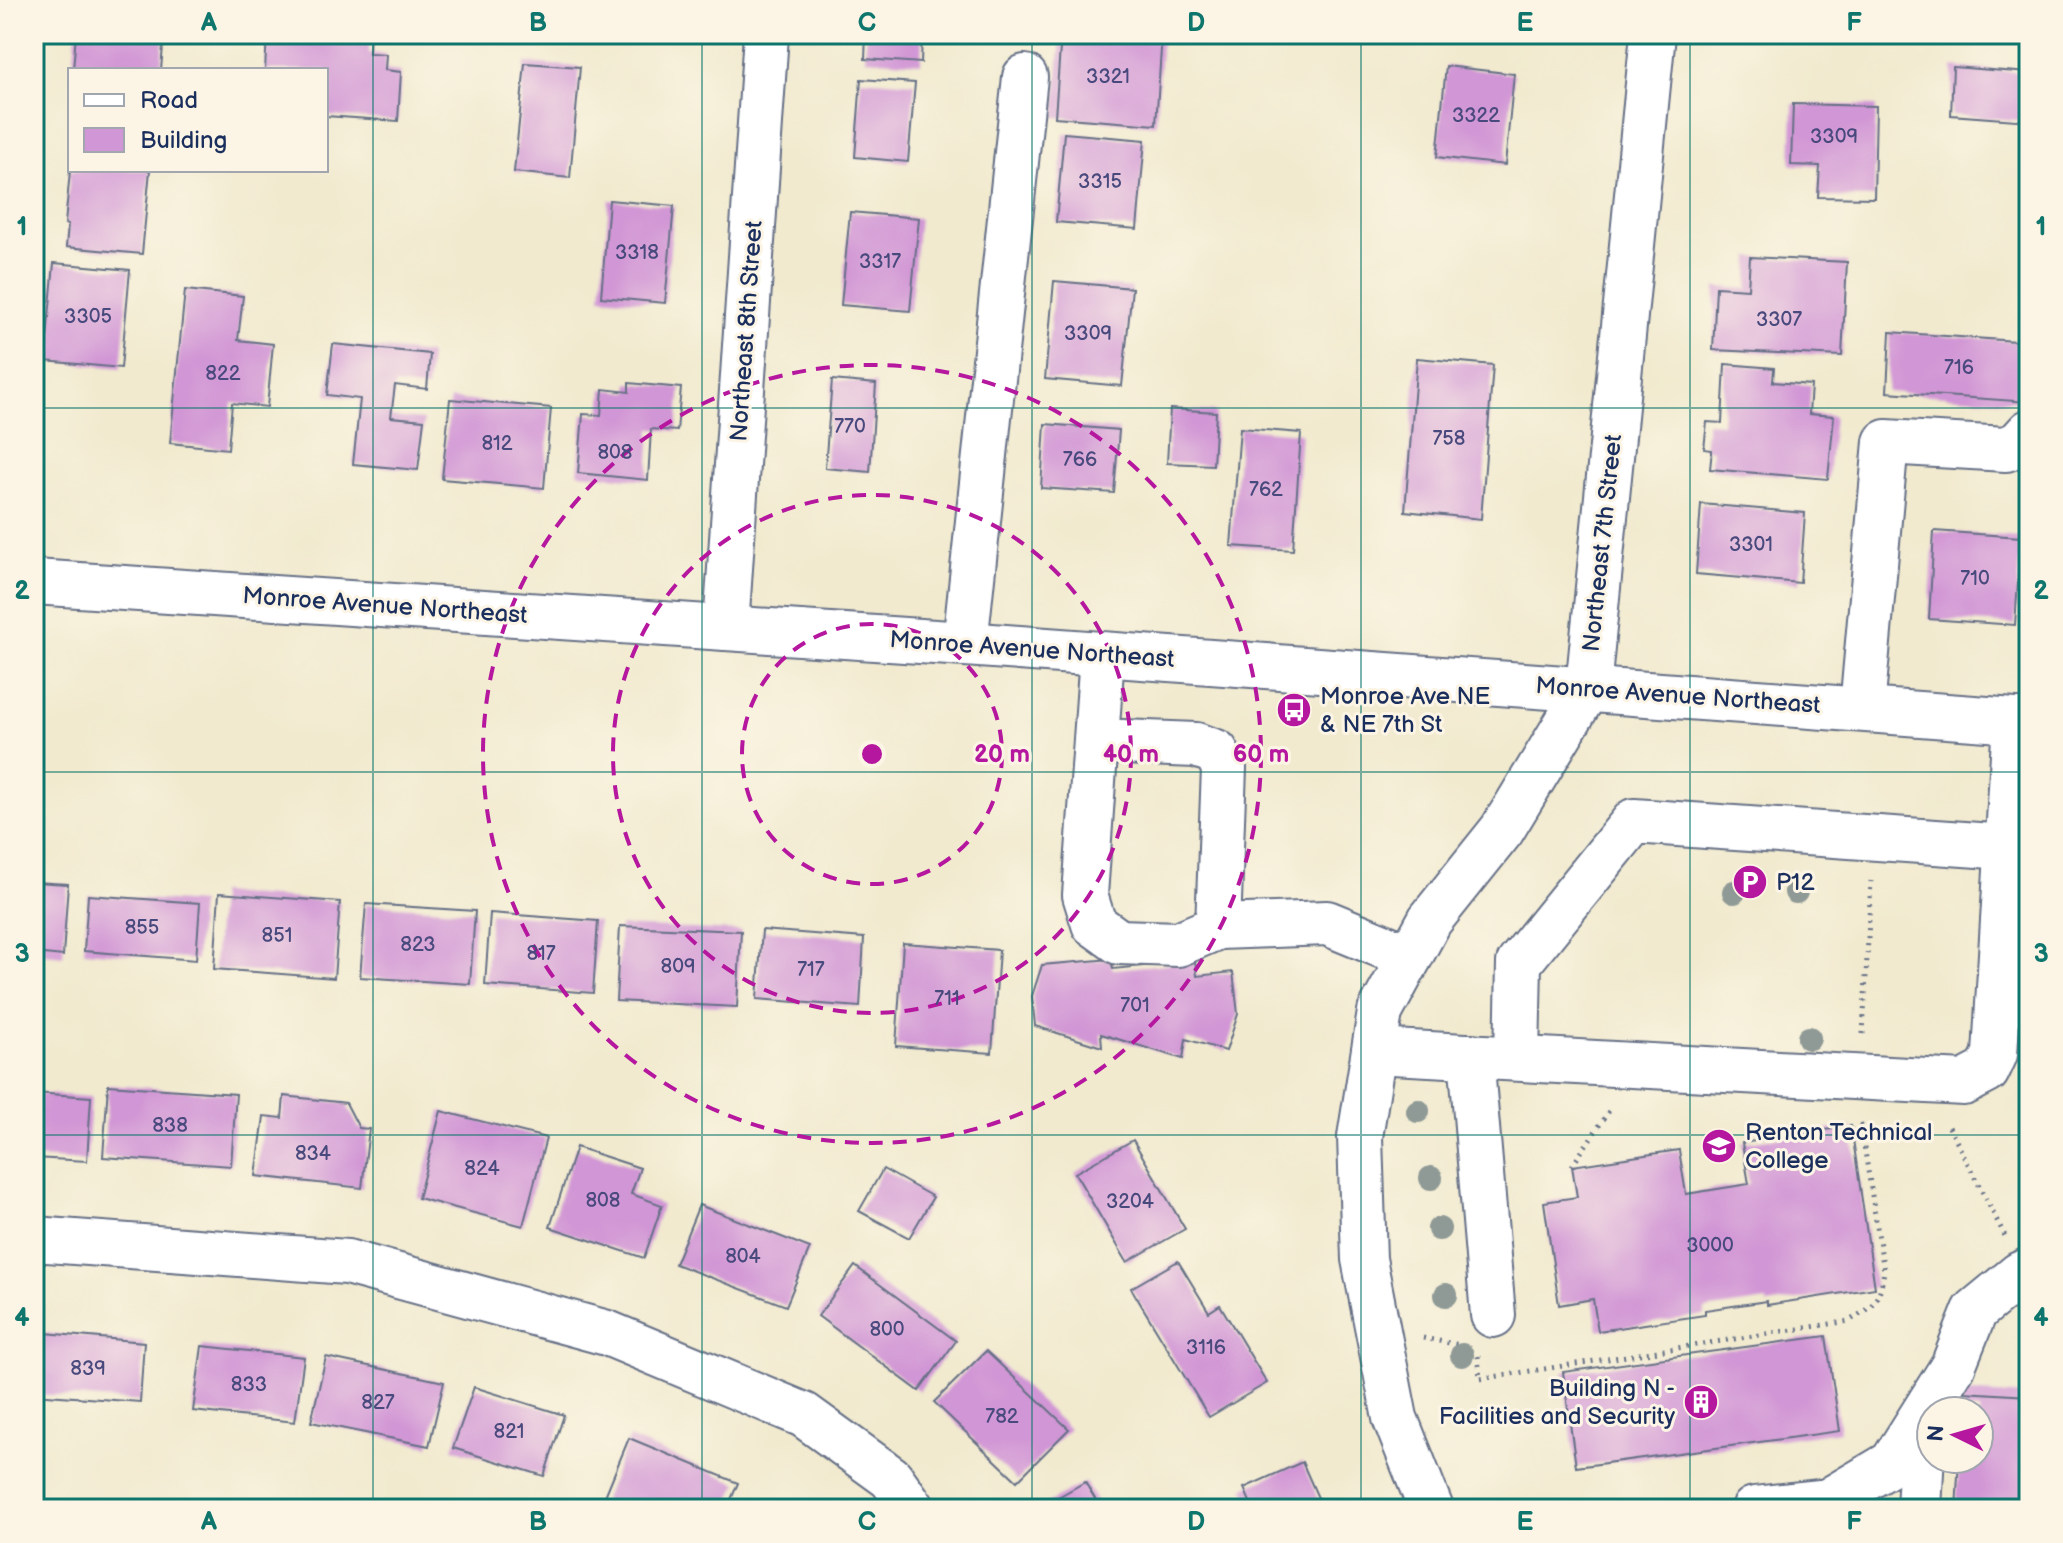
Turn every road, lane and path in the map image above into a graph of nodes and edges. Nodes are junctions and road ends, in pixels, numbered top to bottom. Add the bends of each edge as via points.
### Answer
1 (766, 34) edge
2 (1653, 34) edge
3 (1025, 77) dead end
4 (2029, 432) edge
5 (34, 582) edge
6 (726, 628) junction
7 (965, 644) junction
8 (1102, 655) junction
9 (1588, 688) junction
10 (1862, 709) junction
11 (2022, 721) edge
12 (1097, 741) junction
13 (1872, 838) junction
14 (2014, 859) edge
15 (1218, 927) junction
16 (1410, 957) junction
17 (2013, 1007) edge
18 (1374, 1051) junction
19 (1471, 1056) junction
20 (1517, 1058) junction
21 (1861, 1077) junction
22 (1951, 1082) junction
23 (1625, 1112) dead end
24 (1572, 1166) dead end
25 (34, 1239) edge
26 (2026, 1271) edge
27 (1378, 1330) junction
28 (1478, 1336) junction
29 (1935, 1395) edge
30 (1915, 1426) edge
31 (1921, 1475) edge
32 (913, 1509) edge
33 (1431, 1509) edge
34 (1754, 1509) edge
35 (1919, 1509) edge

1 - 6 street, Northeast 8th Street
2 - 9 street, Northeast 7th Street
3 - 7 street
4 - 10 street via 2006,449 1886,442
5 - 6 street, Monroe Avenue Northeast
6 - 7 street, Monroe Avenue Northeast
7 - 8 street, Monroe Avenue Northeast
8 - 9 street, Monroe Avenue Northeast
8 - 12 street
9 - 10 street, Monroe Avenue Northeast
9 - 16 street, Northeast 7th Street via 1502,830 1430,920
10 - 11 street, Monroe Avenue Northeast
11 - 14 street
12 - 15 street via 1196,745 1216,752 1224,768
12 - 15 street via 1085,895 1094,924 1119,942 1178,944
13 - 14 street
13 - 20 street via 1634,821 1519,963
13 - 21 path
14 - 17 street
15 - 16 street via 1327,923
16 - 18 street, Northeast 7th Street via 1380,1012
17 - 22 street via 1987,1071 1964,1083
18 - 19 street
18 - 27 street, Northeast 7th Street via 1360,1137 1364,1259
19 - 20 street
19 - 28 street
20 - 21 street
21 - 22 street
21 - 28 path via 1859,1116 1884,1271 1871,1308 1849,1321 1480,1379
22 - 26 path via 1948,1126
23 - 24 path via 1609,1111
25 - 32 street via 347,1262 607,1333 804,1415 891,1478
26 - 29 street via 1975,1311 1953,1366
27 - 28 path
27 - 33 street, Northeast 7th Street via 1395,1418
30 - 34 street via 1892,1463 1828,1501
31 - 35 street

